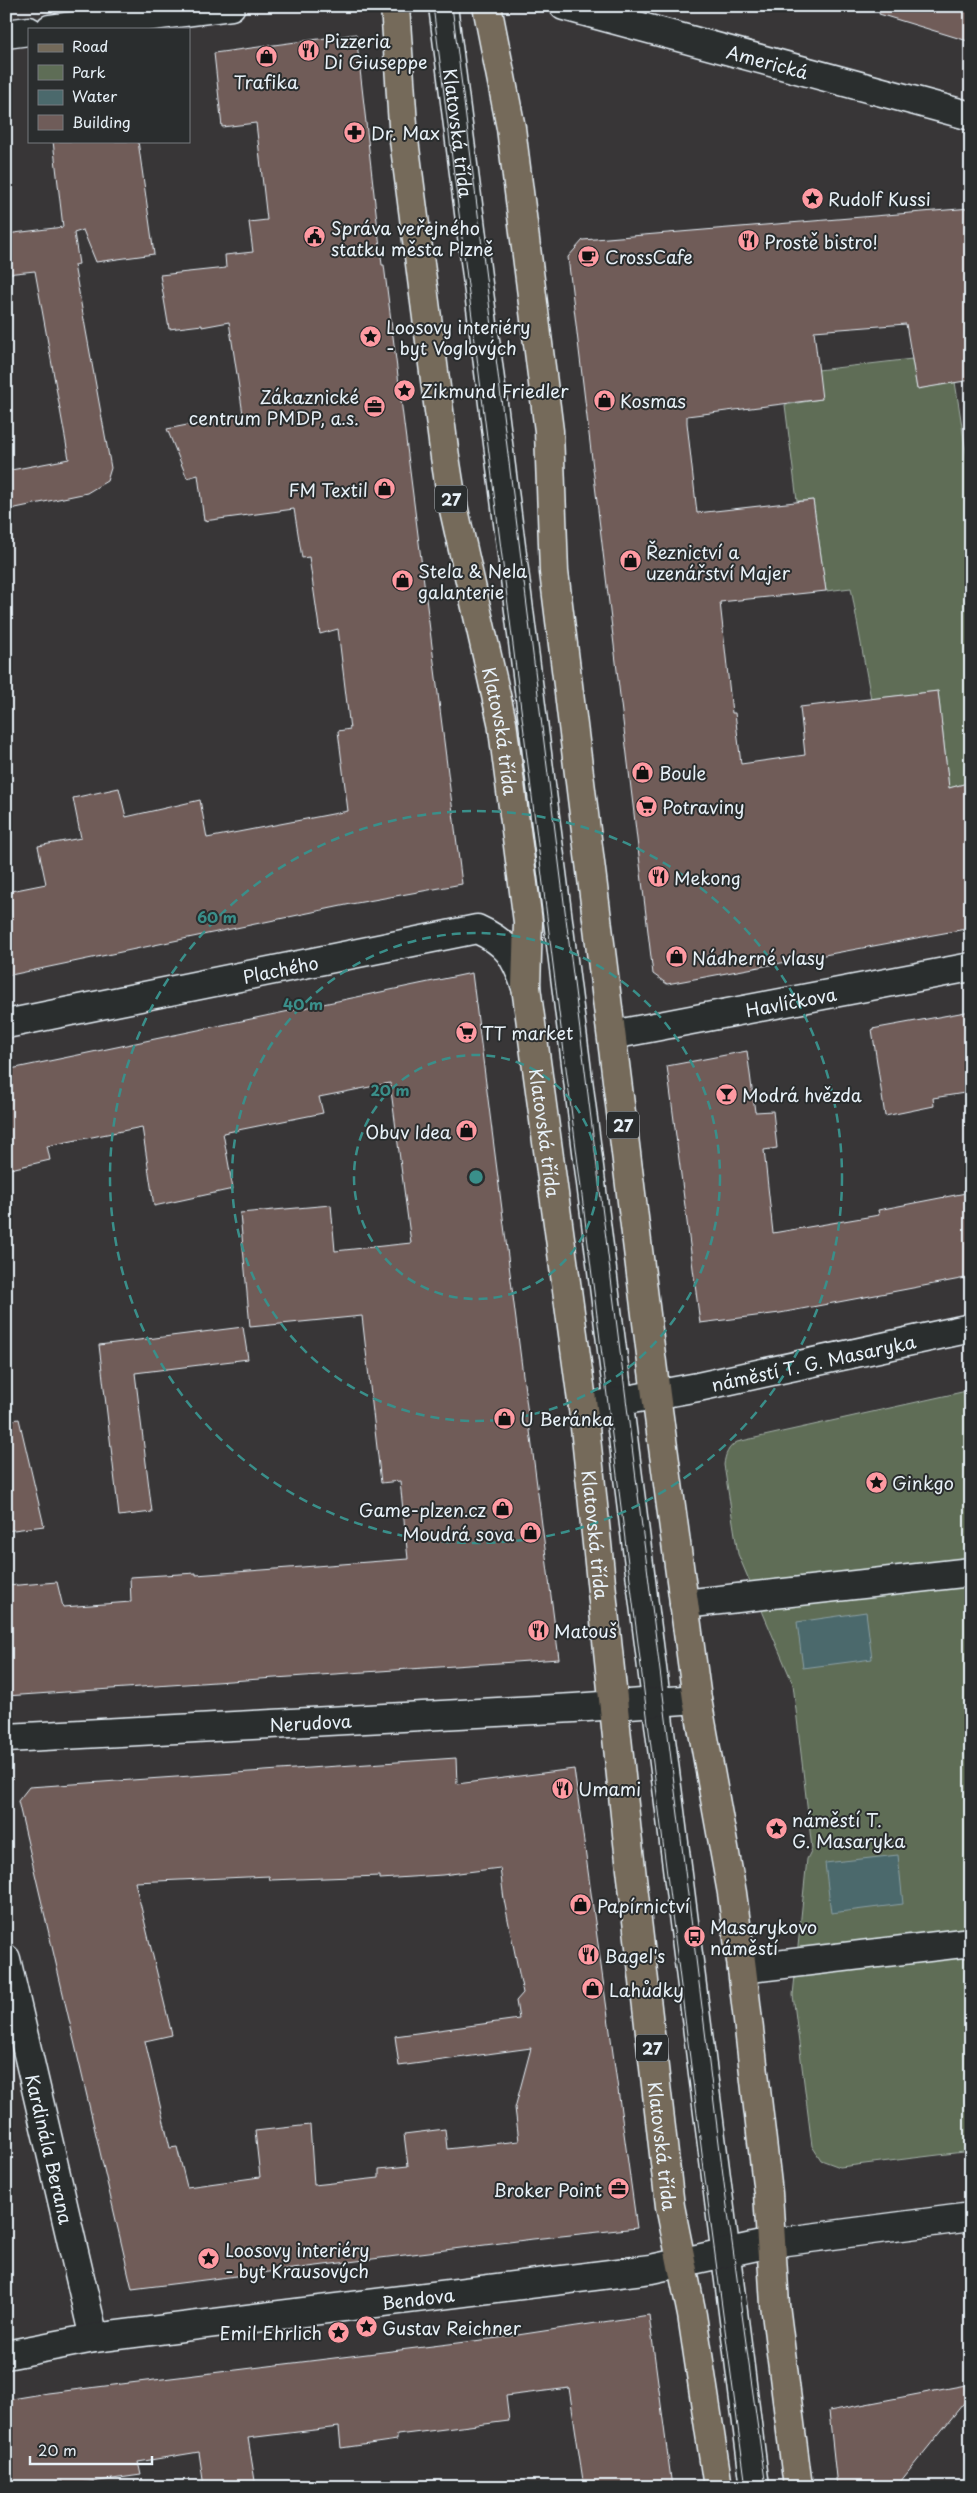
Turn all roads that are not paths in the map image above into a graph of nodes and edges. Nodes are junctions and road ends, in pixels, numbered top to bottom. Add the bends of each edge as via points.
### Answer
1 (231, 6) edge
2 (395, 6) edge
3 (443, 6) edge
4 (487, 6) edge
5 (564, 6) edge
6 (58, 28) edge
7 (28, 31) edge
8 (6, 34) edge
9 (971, 116) edge
10 (971, 967) edge
11 (526, 987) junction
12 (6, 1024) edge
13 (612, 1035) junction
14 (971, 1328) edge
15 (656, 1396) junction
16 (619, 1402) junction
17 (583, 1408) junction
18 (971, 1572) edge
19 (684, 1604) junction
20 (697, 1698) junction
21 (656, 1702) junction
22 (614, 1706) junction
23 (6, 1738) edge
24 (971, 1942) edge
25 (6, 1959) edge
26 (742, 1969) junction
27 (971, 2216) edge
28 (771, 2243) junction
29 (724, 2253) junction
30 (682, 2262) junction
31 (94, 2338) junction
32 (6, 2355) edge
33 (718, 2487) edge
34 (755, 2487) edge
35 (798, 2487) edge

1 - 6 street
2 - 11 main road, Klatovská třída / 27 via 404,140 446,466 502,722 528,922
3 - 16 street, Klatovská třída
4 - 13 main road, 27 via 511,128 549,431 554,572
5 - 9 street, Americká
7 - 8 street
10 - 13 street, Havlíčkova
11 - 12 street, Plachého via 518,963 507,948 493,936 477,929
11 - 17 main road, Klatovská třída / 27
13 - 15 main road, 27
14 - 15 street, náměstí T. G. Masaryka
15 - 16 street, náměstí T. G. Masaryka
15 - 19 main road, 27
16 - 17 street, náměstí T. G. Masaryka
16 - 21 street, Klatovská třída
17 - 22 main road, Klatovská třída / 27
18 - 19 street
19 - 20 main road, 27
20 - 21 street, Nerudova
20 - 26 main road, 27 via 732,1893
21 - 22 street, Nerudova
21 - 29 street, Klatovská třída
22 - 23 street, Nerudova
22 - 30 main road, Klatovská třída / 27 via 670,2206
24 - 26 street
25 - 31 street, Kardinála Berana
26 - 28 main road, 27
27 - 28 street
28 - 29 street
28 - 35 main road, 27 via 775,2305
29 - 30 street
29 - 34 street, Klatovská třída
30 - 31 street, Bendova via 629,2272
30 - 33 main road, Klatovská třída / 27
31 - 32 street, Bendova

